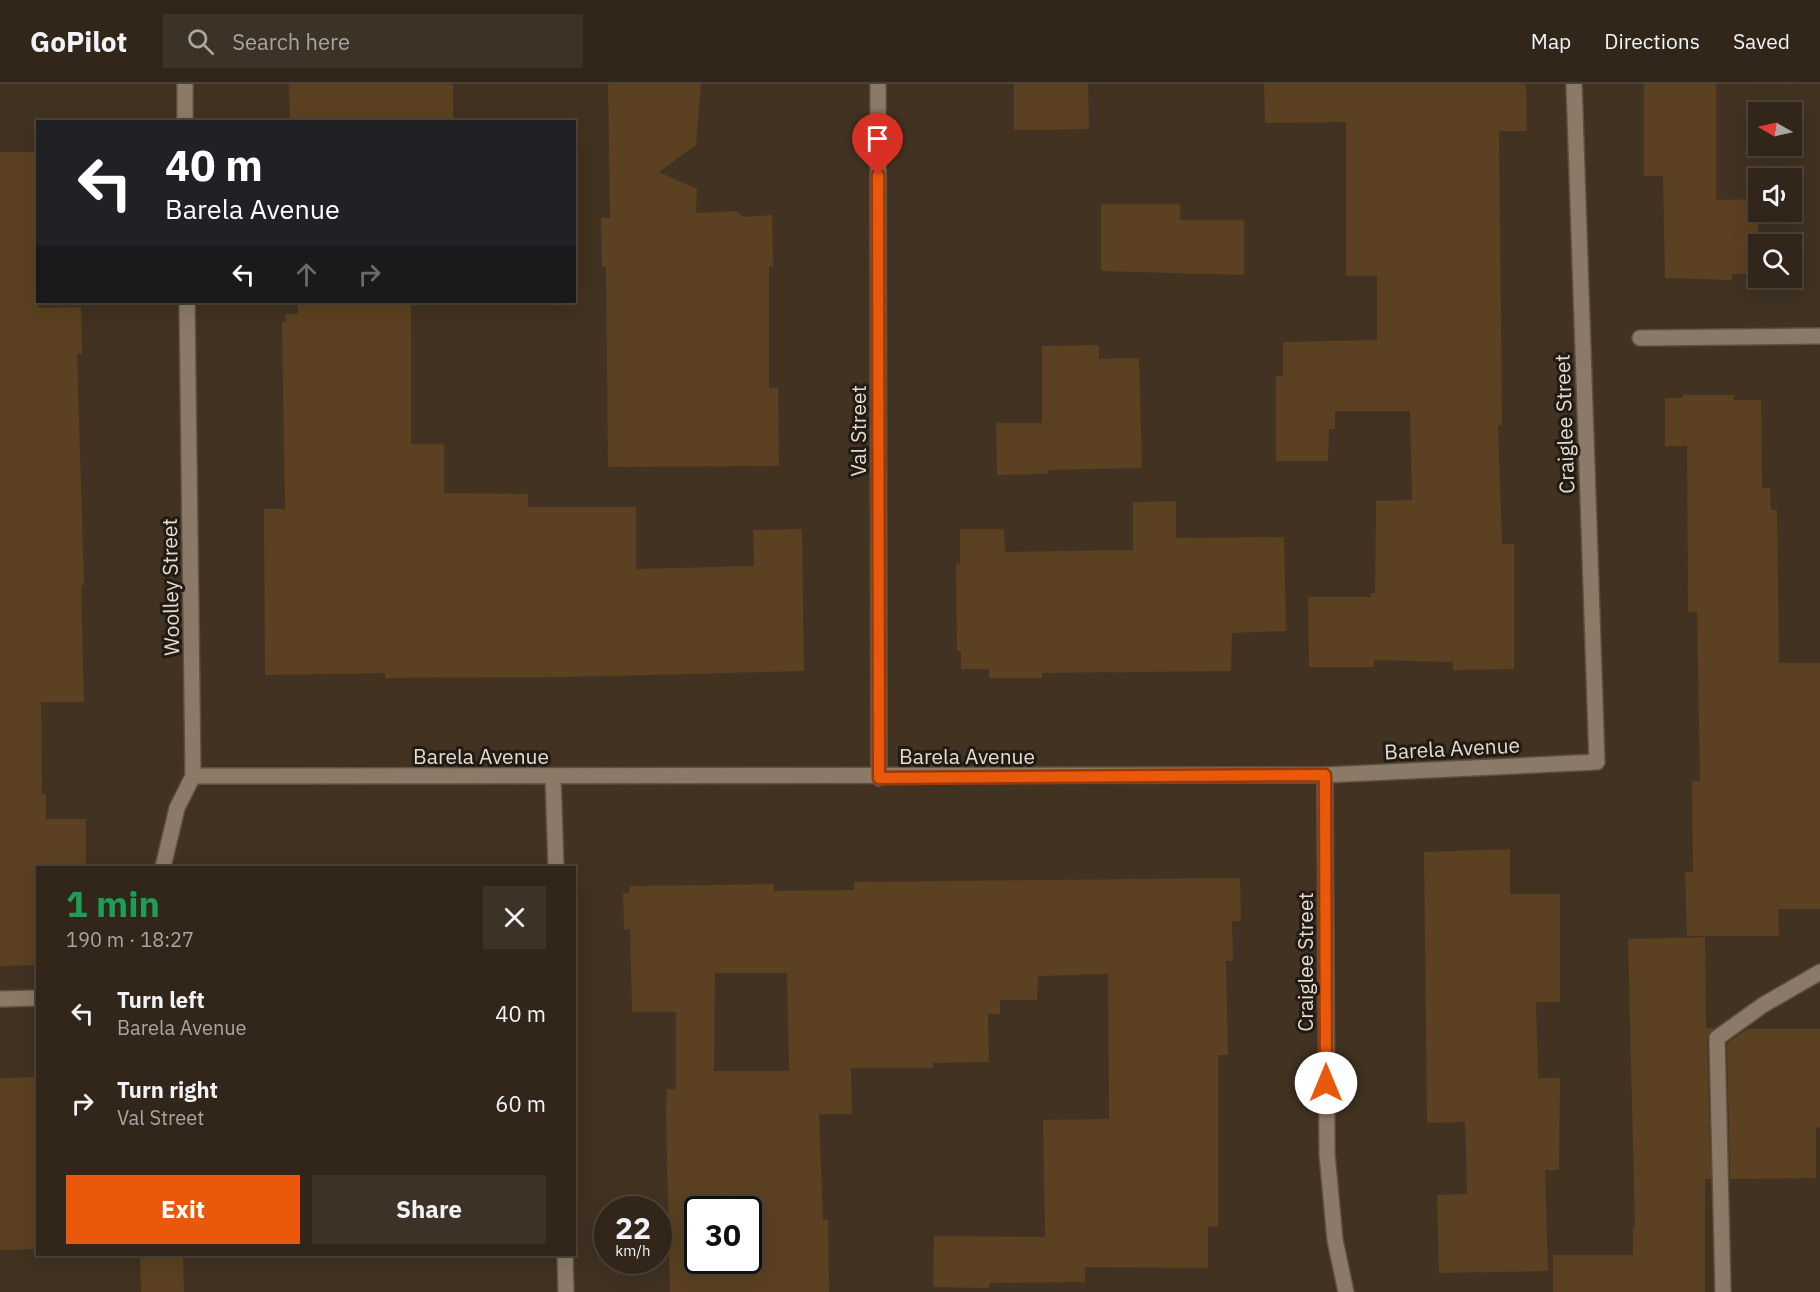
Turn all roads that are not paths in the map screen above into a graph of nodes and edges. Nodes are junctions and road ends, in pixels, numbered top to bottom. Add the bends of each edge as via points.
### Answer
1 (185, 84) edge
2 (878, 84) edge
3 (1574, 84) edge
4 (185, 120) edge
5 (187, 303) edge
6 (1820, 336) edge
7 (1640, 338) dead end
8 (1597, 762) joint
9 (1325, 775) junction
10 (193, 776) junction
11 (553, 777) junction
12 (879, 778) junction
13 (163, 866) edge
14 (555, 866) edge
15 (1820, 972) edge
16 (36, 998) edge
17 (0, 999) edge
18 (565, 1256) edge
19 (566, 1292) edge
20 (1346, 1292) edge
21 (1723, 1292) edge

1 - 4 street
2 - 12 street, Val Street
3 - 8 street, Craiglee Street
5 - 10 street, Woolley Street
6 - 7 street
8 - 9 street, Barela Avenue
9 - 12 street, Barela Avenue
9 - 20 street, Craiglee Street via 1327,1154 1335,1240
10 - 11 street, Barela Avenue
10 - 13 street, Woolley Street via 177,808
11 - 12 street, Barela Avenue
11 - 14 street
15 - 21 street via 1717,1038
16 - 17 street
18 - 19 street

